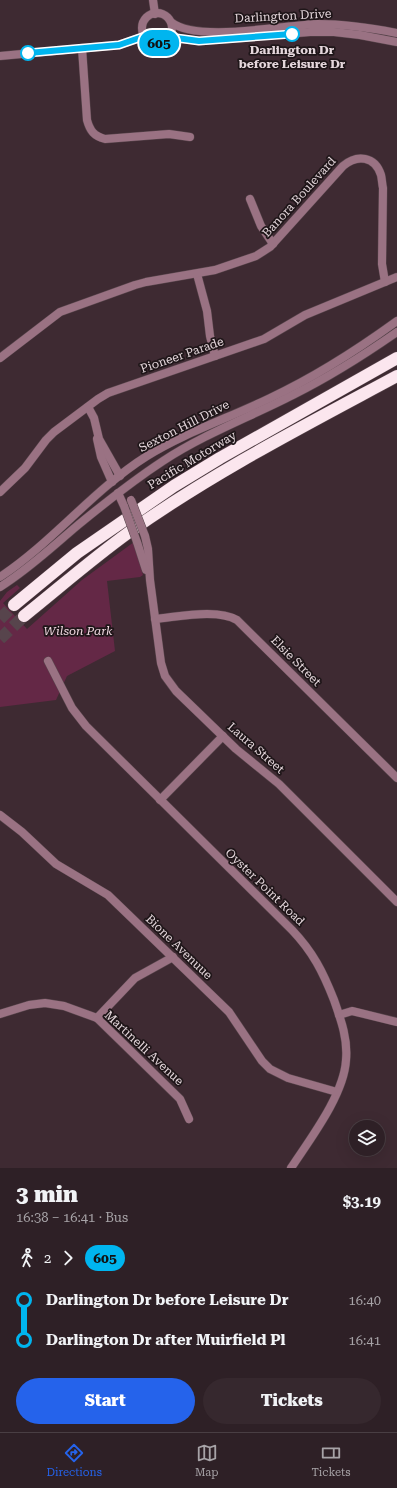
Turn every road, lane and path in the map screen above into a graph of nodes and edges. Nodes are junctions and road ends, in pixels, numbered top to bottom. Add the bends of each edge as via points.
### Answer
1 (153, 0) edge
2 (155, 14) junction
3 (171, 22) junction
4 (397, 33) edge
5 (145, 36) junction
6 (169, 37) junction
7 (397, 42) edge
8 (82, 48) junction
9 (0, 56) edge
10 (190, 137) dead end
11 (250, 199) dead end
12 (273, 244) junction
13 (197, 274) junction
14 (397, 277) edge
15 (385, 282) junction
16 (397, 322) edge
17 (397, 332) edge
18 (215, 356) junction
19 (0, 358) edge
20 (394, 359) edge
21 (397, 376) edge
22 (397, 385) edge
23 (88, 406) junction
24 (323, 416) junction
25 (97, 430) junction
26 (120, 476) junction
27 (112, 482) junction
28 (126, 488) junction
29 (0, 492) edge
30 (118, 493) junction
31 (0, 577) edge
32 (151, 586) junction
33 (0, 587) edge
34 (14, 605) tunnel mouth
35 (24, 616) tunnel mouth
36 (155, 619) junction
37 (48, 661) dead end
38 (223, 736) junction
39 (397, 778) edge
40 (160, 800) junction
41 (0, 815) edge
42 (397, 902) edge
43 (173, 957) junction
44 (0, 1014) edge
45 (339, 1015) junction
46 (97, 1018) junction
47 (397, 1022) edge
48 (337, 1092) junction
49 (189, 1119) dead end
50 (291, 1168) edge

1 - 2 street
2 - 3 street via 162,14
2 - 5 street via 150,15 144,22
3 - 4 street, Darlington Drive via 186,30 199,32 317,24 350,25
3 - 6 street via 172,30
5 - 6 street via 155,43 163,42
5 - 8 street via 119,45
6 - 7 street, Darlington Drive via 199,41 334,32
8 - 9 street
8 - 10 street via 88,120 90,129 96,136 105,140 169,134
11 - 12 street via 261,226
12 - 13 street, Banora Boulevard via 264,252 250,258
12 - 15 street, Banora Boulevard via 343,166 357,158 369,160 381,175 382,262
13 - 18 street
13 - 19 street, Banora Boulevard via 135,285 60,312
14 - 15 street, Pioneer Parade
15 - 18 street, Pioneer Parade via 305,315 264,339
16 - 26 street, Sexton Hill Drive via 322,370 270,398 168,444
17 - 28 street, Sexton Hill Drive via 322,380 193,444
18 - 23 street, Pioneer Parade via 108,393
20 - 34 highway, Pacific Motorway via 174,486 77,554
21 - 24 highway
22 - 24 highway via 342,412
23 - 25 street
23 - 29 street, Pioneer Parade via 54,432 26,468
24 - 35 highway via 206,482 128,533
25 - 26 street, Laura Street via 103,447
25 - 27 street, Laura Street via 100,454
26 - 27 street, Sexton Hill Drive
26 - 28 street, Laura Street
27 - 30 street, Laura Street
27 - 31 street, Sexton Hill Drive
28 - 30 street, Sexton Hill Drive
28 - 32 street, Laura Street, bridge via 145,536
30 - 32 street, Laura Street, bridge
30 - 33 street, Sexton Hill Drive
32 - 36 street, Laura Street
36 - 38 street, Laura Street via 165,676 176,691
36 - 39 street, Elsie Street via 214,614 227,615 237,620
37 - 40 street, Oyster Point Road via 72,708 86,726
38 - 40 street
38 - 42 street, Laura Street via 279,784
40 - 45 street, Oyster Point Road via 302,940 319,965
41 - 43 street, Bione Avenuue via 56,864 108,895
43 - 46 street via 135,978
43 - 48 street, Bione Avenuue via 229,1012 270,1069 288,1078
44 - 46 street, Martinelli Avenue via 45,1003 64,1006
45 - 47 street via 352,1011
45 - 48 street, Oyster Point Road via 346,1041 346,1059
46 - 49 street, Martinelli Avenue via 180,1099
48 - 50 street, Oyster Point Road

